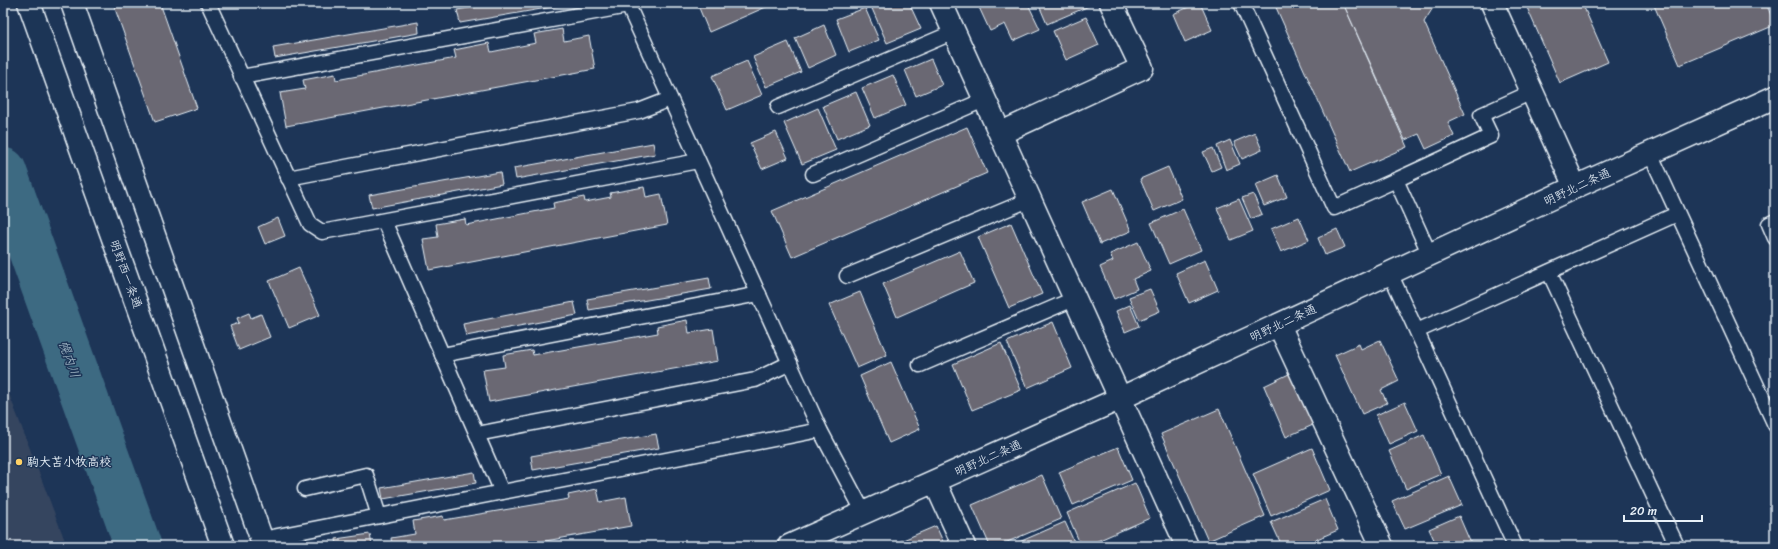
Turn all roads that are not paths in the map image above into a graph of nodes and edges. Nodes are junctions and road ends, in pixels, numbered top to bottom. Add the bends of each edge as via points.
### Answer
1 (29, 3) edge
2 (72, 3) edge
3 (208, 3) edge
4 (941, 3) edge
5 (1111, 3) edge
6 (1241, 3) edge
7 (1492, 3) edge
8 (627, 4) edge
9 (954, 32) junction
10 (241, 77) junction
11 (1532, 92) junction
12 (1775, 97) edge
13 (670, 99) junction
14 (986, 100) junction
15 (778, 107) dead end
16 (1001, 133) junction
17 (1650, 154) junction
18 (698, 161) junction
19 (813, 174) dead end
20 (288, 178) junction
21 (1396, 180) junction
22 (1575, 187) junction
23 (1031, 199) junction
24 (1677, 214) junction
25 (384, 221) junction
26 (1775, 221) edge
27 (1775, 238) edge
28 (1430, 255) junction
29 (1549, 272) junction
30 (1390, 273) junction
31 (847, 276) dead end
32 (759, 294) junction
33 (1076, 298) junction
34 (1279, 325) junction
35 (1417, 331) junction
36 (442, 355) junction
37 (790, 364) junction
38 (920, 365) dead end
39 (1121, 398) junction
40 (1775, 425) edge
41 (820, 430) junction
42 (477, 434) junction
43 (935, 482) junction
44 (305, 489) dead end
45 (502, 492) junction
46 (864, 513) junction
47 (379, 516) junction
48 (263, 542) edge
49 (800, 544) edge
50 (223, 546) edge
51 (964, 546) edge
52 (1187, 546) edge
53 (1382, 546) edge
54 (1515, 546) edge
55 (1677, 546) edge

1 - 50 street, 明野西一条通
2 - 48 street
3 - 10 lane
4 - 9 street
5 - 16 street via 1142,68
6 - 21 lane via 1334,208
7 - 11 street
8 - 10 lane
8 - 13 lane
9 - 14 street
9 - 15 lane
10 - 20 lane
11 - 21 lane via 1481,115 1491,136
11 - 22 street
12 - 17 street, 明野北二条通
13 - 18 lane
13 - 20 lane via 639,111
14 - 16 street
14 - 19 lane
16 - 23 street
17 - 22 street, 明野北二条通
17 - 24 lane
18 - 25 lane
18 - 32 lane
20 - 25 lane via 310,224 322,232
21 - 28 lane
22 - 28 street, 明野北二条通
23 - 31 lane
23 - 33 street
24 - 29 lane
24 - 40 lane
25 - 36 lane
26 - 27 lane via 1768,224
28 - 30 street, 明野北二条通
29 - 35 lane
29 - 55 lane
30 - 34 street, 明野北二条通
30 - 35 lane
32 - 36 lane
32 - 37 lane
33 - 38 lane
33 - 39 street
34 - 39 street, 明野北二条通
34 - 53 street
35 - 54 lane
36 - 42 lane
37 - 41 lane
37 - 42 lane via 756,380
39 - 43 street, 明野北二条通
39 - 52 street
41 - 45 lane
41 - 46 lane
42 - 45 lane
43 - 46 street, 明野北二条通
43 - 51 street
44 - 47 lane via 366,475
45 - 47 lane
46 - 49 street, 明野北二条通
47 - 48 lane

